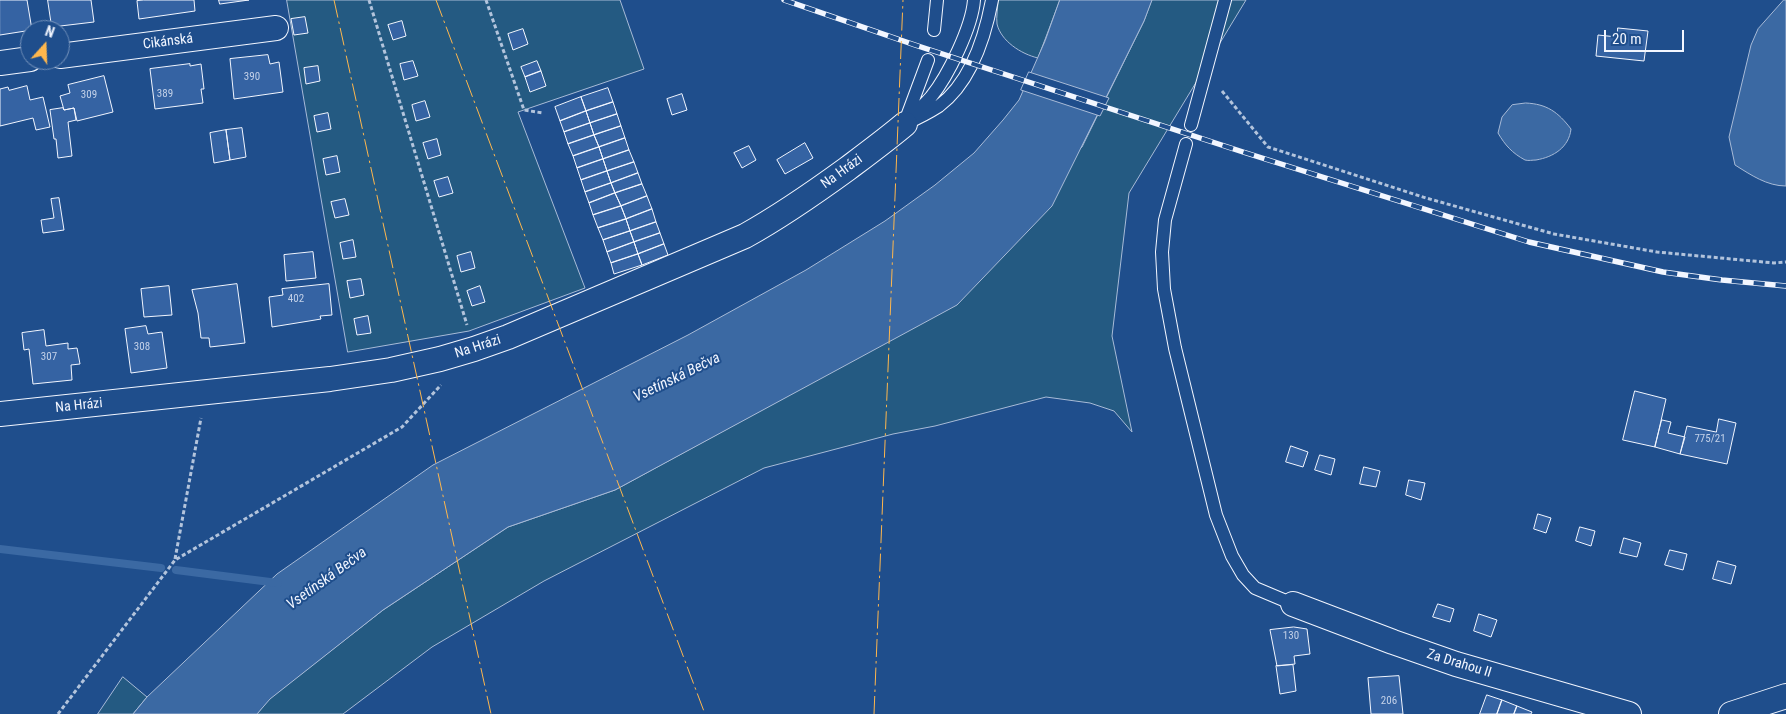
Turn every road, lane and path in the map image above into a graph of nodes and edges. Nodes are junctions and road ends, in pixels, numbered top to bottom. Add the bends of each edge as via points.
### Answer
1 (369, 0) edge
2 (486, 0) edge
3 (937, 0) edge
4 (974, 0) edge
5 (992, 0) edge
6 (1225, 0) edge
7 (276, 28) dead end
8 (934, 30) dead end
9 (70, 55) edge
10 (20, 60) edge
11 (928, 60) dead end
12 (0, 63) edge
13 (1205, 71) junction
14 (543, 113) dead end
15 (904, 124) junction
16 (1191, 125) dead end
17 (1186, 144) dead end
18 (1786, 262) edge
19 (474, 349) junction
20 (441, 385) dead end
21 (201, 392) junction
22 (0, 414) edge
23 (175, 560) junction
24 (1293, 604) joint
25 (1786, 696) edge
26 (58, 714) edge
27 (1629, 714) edge
28 (1731, 714) edge

1 - 19 path
2 - 14 path via 524,110
3 - 8 lane
4 - 15 lane via 974,11 963,39 943,77 931,97
5 - 15 lane via 987,26 964,78 940,105
6 - 13 lane
7 - 9 street, Cikánská
10 - 12 street
11 - 15 lane
13 - 16 lane
13 - 18 path via 1268,147 1426,198 1554,234 1657,252
15 - 19 street, Na Hrázi via 815,193 745,236
17 - 24 lane via 1165,220 1162,252 1164,289 1175,348 1216,515 1232,556 1255,588
19 - 21 street, Na Hrázi via 391,370
20 - 23 path via 402,427
21 - 22 street, Na Hrázi
21 - 23 path via 201,418
23 - 26 path
24 - 27 street, Za Drahou II via 1456,664
25 - 28 street

